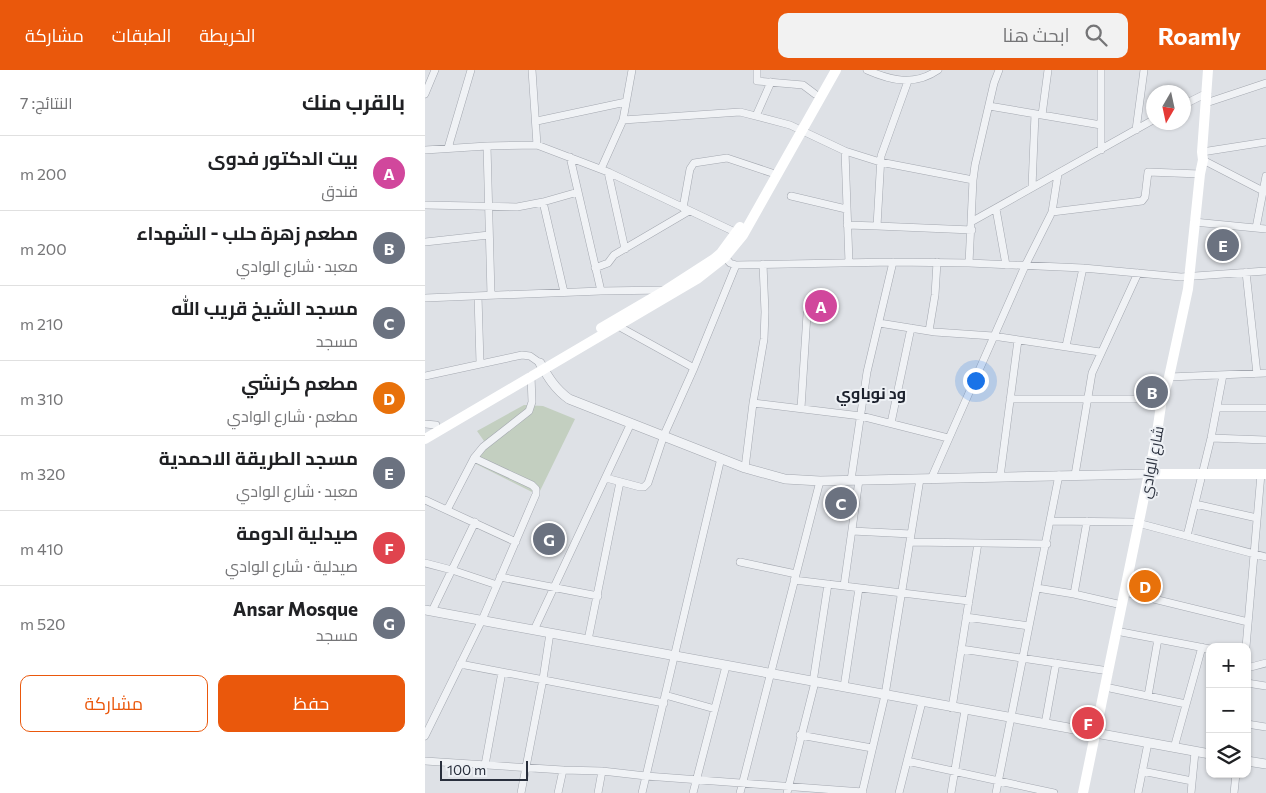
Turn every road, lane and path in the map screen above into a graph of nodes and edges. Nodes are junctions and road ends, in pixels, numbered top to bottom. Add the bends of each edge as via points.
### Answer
1 (435, 70) edge
2 (471, 70) edge
3 (532, 70) edge
4 (633, 70) edge
5 (757, 70) edge
6 (829, 70) edge
7 (836, 70) edge
8 (867, 70) edge
9 (938, 70) edge
10 (999, 70) edge
11 (1048, 70) edge
12 (1101, 70) edge
13 (1144, 70) edge
14 (1208, 70) edge
15 (930, 73) edge
16 (908, 81) junction
17 (771, 82) junction
18 (1266, 83) edge
19 (425, 94) edge
20 (815, 94) junction
21 (1207, 98) junction
22 (626, 102) junction
23 (1191, 103) edge
24 (989, 106) junction
25 (1039, 114) junction
26 (755, 116) junction
27 (623, 120) junction
28 (537, 121) junction
29 (1101, 124) junction
30 (1146, 124) edge
31 (800, 129) junction
32 (1136, 130) junction
33 (1266, 142) edge
34 (537, 145) junction
35 (487, 146) junction
36 (448, 148) junction
37 (425, 150) edge
38 (1101, 150) junction
39 (845, 151) junction
40 (1202, 156) junction
41 (570, 157) junction
42 (881, 162) junction
43 (604, 171) junction
44 (772, 173) junction
45 (1058, 174) junction
46 (1200, 174) junction
47 (1266, 176) edge
48 (973, 180) junction
49 (1032, 187) junction
50 (1263, 191) junction
51 (578, 192) junction
52 (791, 196) dead end
53 (543, 202) junction
54 (425, 205) edge
55 (488, 207) junction
56 (996, 208) junction
57 (847, 209) junction
58 (686, 210) junction
59 (1052, 212) junction
60 (1194, 222) junction
61 (847, 225) junction
62 (877, 226) junction
63 (972, 226) junction
64 (1257, 228) junction
65 (1266, 229) edge
66 (737, 233) junction
67 (489, 235) junction
68 (425, 242) edge
69 (625, 249) junction
70 (723, 255) junction
71 (893, 262) junction
72 (937, 262) junction
73 (849, 263) junction
74 (969, 263) junction
75 (763, 264) junction
76 (736, 265) junction
77 (1006, 265) junction
78 (1025, 266) junction
79 (595, 268) junction
80 (1083, 268) junction
81 (1266, 271) edge
82 (1246, 272) junction
83 (1138, 273) junction
84 (1189, 276) junction
85 (601, 290) junction
86 (666, 290) junction
87 (564, 292) junction
88 (491, 295) junction
89 (479, 296) junction
90 (425, 298) edge
91 (807, 314) dead end
92 (879, 323) junction
93 (618, 326) junction
94 (911, 328) junction
95 (929, 331) junction
96 (993, 336) junction
97 (1018, 340) junction
98 (1066, 346) junction
99 (1100, 352) junction
100 (480, 363) junction
101 (542, 366) junction
102 (694, 368) junction
103 (1266, 373) edge
104 (1257, 374) junction
105 (1223, 375) junction
106 (425, 376) edge
107 (531, 376) junction
108 (1169, 376) junction
109 (1089, 398) junction
110 (1011, 399) junction
111 (1162, 399) junction
112 (753, 403) junction
113 (801, 408) junction
114 (1217, 408) junction
115 (1266, 408) edge
116 (861, 416) junction
117 (631, 422) junction
118 (891, 423) junction
119 (430, 425) edge
120 (425, 432) edge
121 (664, 435) junction
122 (947, 438) junction
123 (1211, 438) junction
124 (425, 439) edge
125 (1266, 440) edge
126 (473, 458) junction
127 (721, 458) junction
128 (745, 468) junction
129 (1149, 474) junction
130 (1202, 474) junction
131 (1263, 474) edge
132 (1059, 475) junction
133 (1075, 475) junction
134 (1000, 477) junction
135 (606, 478) junction
136 (920, 479) junction
137 (931, 479) junction
138 (855, 480) junction
139 (820, 481) junction
140 (620, 482) junction
141 (425, 500) edge
142 (1195, 504) junction
143 (447, 510) junction
144 (1257, 518) junction
145 (1051, 521) junction
146 (1087, 521) junction
147 (475, 522) junction
148 (1139, 524) junction
149 (852, 531) junction
150 (911, 534) junction
151 (1187, 536) junction
152 (516, 542) junction
153 (910, 542) junction
154 (978, 543) junction
155 (1047, 544) junction
156 (1255, 554) junction
157 (1266, 557) edge
158 (740, 562) dead end
159 (425, 563) edge
160 (452, 570) junction
161 (500, 577) junction
162 (795, 577) junction
163 (828, 584) junction
164 (497, 585) junction
165 (843, 586) junction
166 (554, 588) junction
167 (859, 588) junction
168 (1037, 588) junction
169 (1125, 592) junction
170 (901, 594) junction
171 (1074, 594) junction
172 (598, 596) junction
173 (969, 601) junction
174 (1122, 605) junction
175 (428, 610) edge
176 (966, 617) junction
177 (481, 620) junction
178 (1248, 622) junction
179 (1029, 626) junction
180 (534, 630) junction
181 (1116, 631) junction
182 (550, 633) junction
183 (1158, 639) junction
184 (588, 640) junction
185 (1246, 643) edge
186 (1201, 647) junction
187 (1206, 648) edge
188 (961, 649) junction
189 (674, 656) junction
190 (1022, 658) junction
191 (1056, 663) junction
192 (1266, 663) edge
193 (460, 664) junction
194 (726, 666) junction
195 (1251, 667) edge
196 (1109, 671) junction
197 (502, 672) junction
198 (770, 674) junction
199 (543, 679) junction
200 (814, 682) junction
201 (1251, 683) edge
202 (1266, 686) edge
203 (1105, 687) junction
204 (844, 688) junction
205 (885, 695) junction
206 (1148, 696) junction
207 (664, 699) junction
208 (922, 702) junction
209 (1186, 704) junction
210 (951, 708) junction
211 (715, 709) junction
212 (965, 710) junction
213 (425, 717) edge
214 (434, 718) junction
215 (1010, 718) junction
216 (1045, 724) junction
217 (1251, 725) edge
218 (1266, 727) edge
219 (1095, 734) junction
220 (800, 735) junction
221 (425, 736) edge
222 (1148, 743) junction
223 (872, 748) junction
224 (1174, 748) junction
225 (1195, 752) junction
226 (1206, 753) edge
227 (425, 761) edge
228 (907, 761) junction
229 (1251, 762) edge
230 (485, 764) junction
231 (1266, 764) edge
232 (526, 768) junction
233 (563, 770) junction
234 (602, 771) junction
235 (955, 771) junction
236 (1143, 771) junction
237 (646, 776) junction
238 (1236, 778) edge
239 (696, 779) junction
240 (999, 780) junction
241 (1192, 781) junction
242 (743, 782) junction
243 (788, 789) edge
244 (862, 792) edge
245 (521, 793) edge
246 (558, 793) edge
247 (598, 793) edge
248 (642, 793) edge
249 (693, 793) edge
250 (741, 793) edge
251 (899, 793) edge
252 (951, 793) edge
253 (996, 793) edge
254 (1054, 793) edge
255 (1083, 793) edge
256 (1138, 793) edge
257 (1191, 793) edge
258 (1234, 793) edge

1 - 19 street
2 - 36 street
3 - 28 street
4 - 22 street
5 - 17 street via 756,80
6 - 20 main road
7 - 31 main road
8 - 16 street
9 - 15 street
10 - 24 street
11 - 25 street
12 - 29 street
13 - 32 street
14 - 21 main road, شارع الوادي
15 - 16 street via 919,80
16 - 42 street
17 - 20 street via 803,84
17 - 26 street
18 - 21 street
20 - 31 main road
21 - 23 street
21 - 40 main road, شارع الوادي
22 - 27 street
22 - 28 street
24 - 25 street
24 - 48 street
25 - 29 street
25 - 49 street
26 - 27 street via 737,111
26 - 31 street
27 - 43 street
28 - 34 street
29 - 38 street
30 - 32 street
31 - 39 street
31 - 44 main road
31 - 70 main road via 743,235
32 - 38 street
33 - 40 street
34 - 35 street
34 - 41 street
35 - 36 street
35 - 55 street
36 - 37 street
38 - 45 street
39 - 42 street
39 - 57 street
40 - 46 main road, شارع الوادي
40 - 50 street
41 - 43 street
41 - 51 street
42 - 48 street
42 - 62 street
43 - 58 street
43 - 69 street
44 - 58 street via 727,158 694,163 690,169
44 - 66 main road
45 - 49 street
45 - 59 street
46 - 59 street via 1147,172 1142,202
46 - 60 main road, شارع الوادي
47 - 50 street
48 - 63 street
49 - 56 street
50 - 64 street
51 - 53 street
51 - 79 street
52 - 57 street
53 - 55 street
53 - 87 street
54 - 55 street
55 - 67 street
56 - 63 street
56 - 77 street
57 - 61 street
58 - 66 street
58 - 69 street
59 - 78 street
60 - 64 street
60 - 84 main road, شارع الوادي
61 - 62 street
61 - 73 street
62 - 63 street
63 - 74 street
64 - 65 street
66 - 70 main road
67 - 68 street
67 - 88 street
69 - 79 street via 614,255 608,264
70 - 76 street
70 - 86 main road
70 - 93 main road via 697,279
71 - 72 street
71 - 73 street
71 - 92 street
72 - 74 street
72 - 95 street
73 - 75 street
74 - 77 street
75 - 76 street
75 - 112 street via 764,339
76 - 102 street
77 - 78 street
78 - 80 street
78 - 96 street
79 - 85 street
80 - 83 street
80 - 98 street
81 - 82 street
82 - 84 street
82 - 104 street
83 - 84 street
83 - 99 street
84 - 108 main road, شارع الوادي
85 - 86 street
85 - 87 street
86 - 101 main road
87 - 88 street
88 - 89 street
89 - 90 street
89 - 100 street
91 - 113 street
92 - 94 street
92 - 116 street
93 - 101 main road
93 - 102 street
94 - 95 street
94 - 118 street
95 - 96 street
96 - 97 street
96 - 122 street
97 - 98 street
97 - 110 street
98 - 99 street
99 - 109 street via 1091,373
100 - 101 street via 521,355 530,356
100 - 106 street
101 - 107 main road
101 - 117 street via 560,393
101 - 119 main road
102 - 121 street
103 - 104 street
104 - 105 street
105 - 108 street
105 - 114 street
107 - 124 main road
107 - 126 street via 533,398 529,411
108 - 111 main road, شارع الوادي
109 - 110 street
109 - 111 street
109 - 133 street
110 - 134 street
111 - 129 main road, شارع الوادي
112 - 113 street
112 - 128 street
113 - 116 street
114 - 115 street
114 - 123 street
116 - 118 street
116 - 138 street
117 - 121 street
117 - 135 street
118 - 122 street
119 - 120 main road
121 - 127 street
121 - 140 street via 646,486
122 - 137 street
123 - 125 street
123 - 130 street
126 - 143 street
126 - 152 street via 536,489
127 - 128 street
127 - 189 street
128 - 139 street via 785,479
129 - 130 main road
129 - 133 street
129 - 148 main road, شارع الوادي
130 - 131 main road
130 - 142 street
131 - 144 street
132 - 133 street
132 - 134 street
132 - 145 street
134 - 137 street
135 - 140 street
135 - 166 street
136 - 137 street
136 - 138 street
136 - 150 street
138 - 139 street
138 - 149 street
139 - 162 street
140 - 172 street
141 - 143 street
142 - 144 street
142 - 151 street
143 - 147 street
144 - 156 street
145 - 146 street
145 - 155 street
146 - 148 street
146 - 171 street
147 - 152 street
147 - 160 street
148 - 151 street
148 - 169 main road, شارع الوادي
149 - 150 street
149 - 165 street
150 - 153 street
151 - 156 street
152 - 161 street
153 - 154 street
153 - 170 street
154 - 155 street
154 - 173 street
155 - 168 street
156 - 157 street
156 - 178 street
158 - 162 street
159 - 160 street
160 - 164 street
160 - 175 street
161 - 164 street
161 - 166 street
162 - 163 street
162 - 198 street
163 - 165 street
163 - 200 street
164 - 177 street
165 - 167 street
166 - 172 street
166 - 180 street
167 - 170 street
167 - 204 street
168 - 171 street
168 - 179 street
169 - 174 main road, شارع الوادي
169 - 178 street
170 - 173 street
170 - 205 street
171 - 174 street
172 - 184 street
173 - 176 street
174 - 181 main road, شارع الوادي
175 - 177 street
176 - 179 street
176 - 188 street
177 - 180 street
177 - 193 street
178 - 185 street
179 - 190 street
180 - 182 street
181 - 183 street
181 - 196 main road, شارع الوادي
182 - 184 street
182 - 199 street
183 - 186 street
183 - 206 street
184 - 189 street
186 - 187 street
186 - 209 street
188 - 190 street
188 - 210 street
189 - 194 street
189 - 207 street
190 - 191 street
190 - 215 street
191 - 196 street
191 - 216 street
192 - 195 street
193 - 197 street
193 - 214 street
194 - 198 street
194 - 211 street
196 - 203 main road, شارع الوادي
197 - 199 street
197 - 230 street
198 - 200 street
198 - 242 street
199 - 207 street
199 - 232 street
200 - 204 street
200 - 220 street
201 - 202 street
203 - 206 street
203 - 219 main road, شارع الوادي
204 - 205 street
205 - 208 street
205 - 223 street
206 - 209 street
207 - 211 street
207 - 237 street
208 - 210 street
208 - 228 street
209 - 224 street
210 - 212 street
211 - 239 street
212 - 215 street
212 - 235 street
213 - 214 street
214 - 221 street
215 - 216 street
215 - 240 street
216 - 219 street
217 - 218 street
219 - 222 street
219 - 255 main road, شارع الوادي
220 - 223 street
220 - 243 street
222 - 224 street
222 - 236 street
223 - 244 street
224 - 225 street
225 - 226 street
225 - 241 street
227 - 230 street
228 - 235 street
228 - 251 street
229 - 231 street
230 - 232 street
232 - 233 street
232 - 245 street
233 - 234 street
233 - 246 street
234 - 237 street
234 - 247 street
235 - 240 street
235 - 252 street
236 - 241 street
236 - 256 street
237 - 239 street
237 - 248 street
238 - 258 street
239 - 242 street
239 - 249 street
240 - 253 street
240 - 254 street
241 - 257 street
242 - 243 street
242 - 250 street
243 - 244 street

